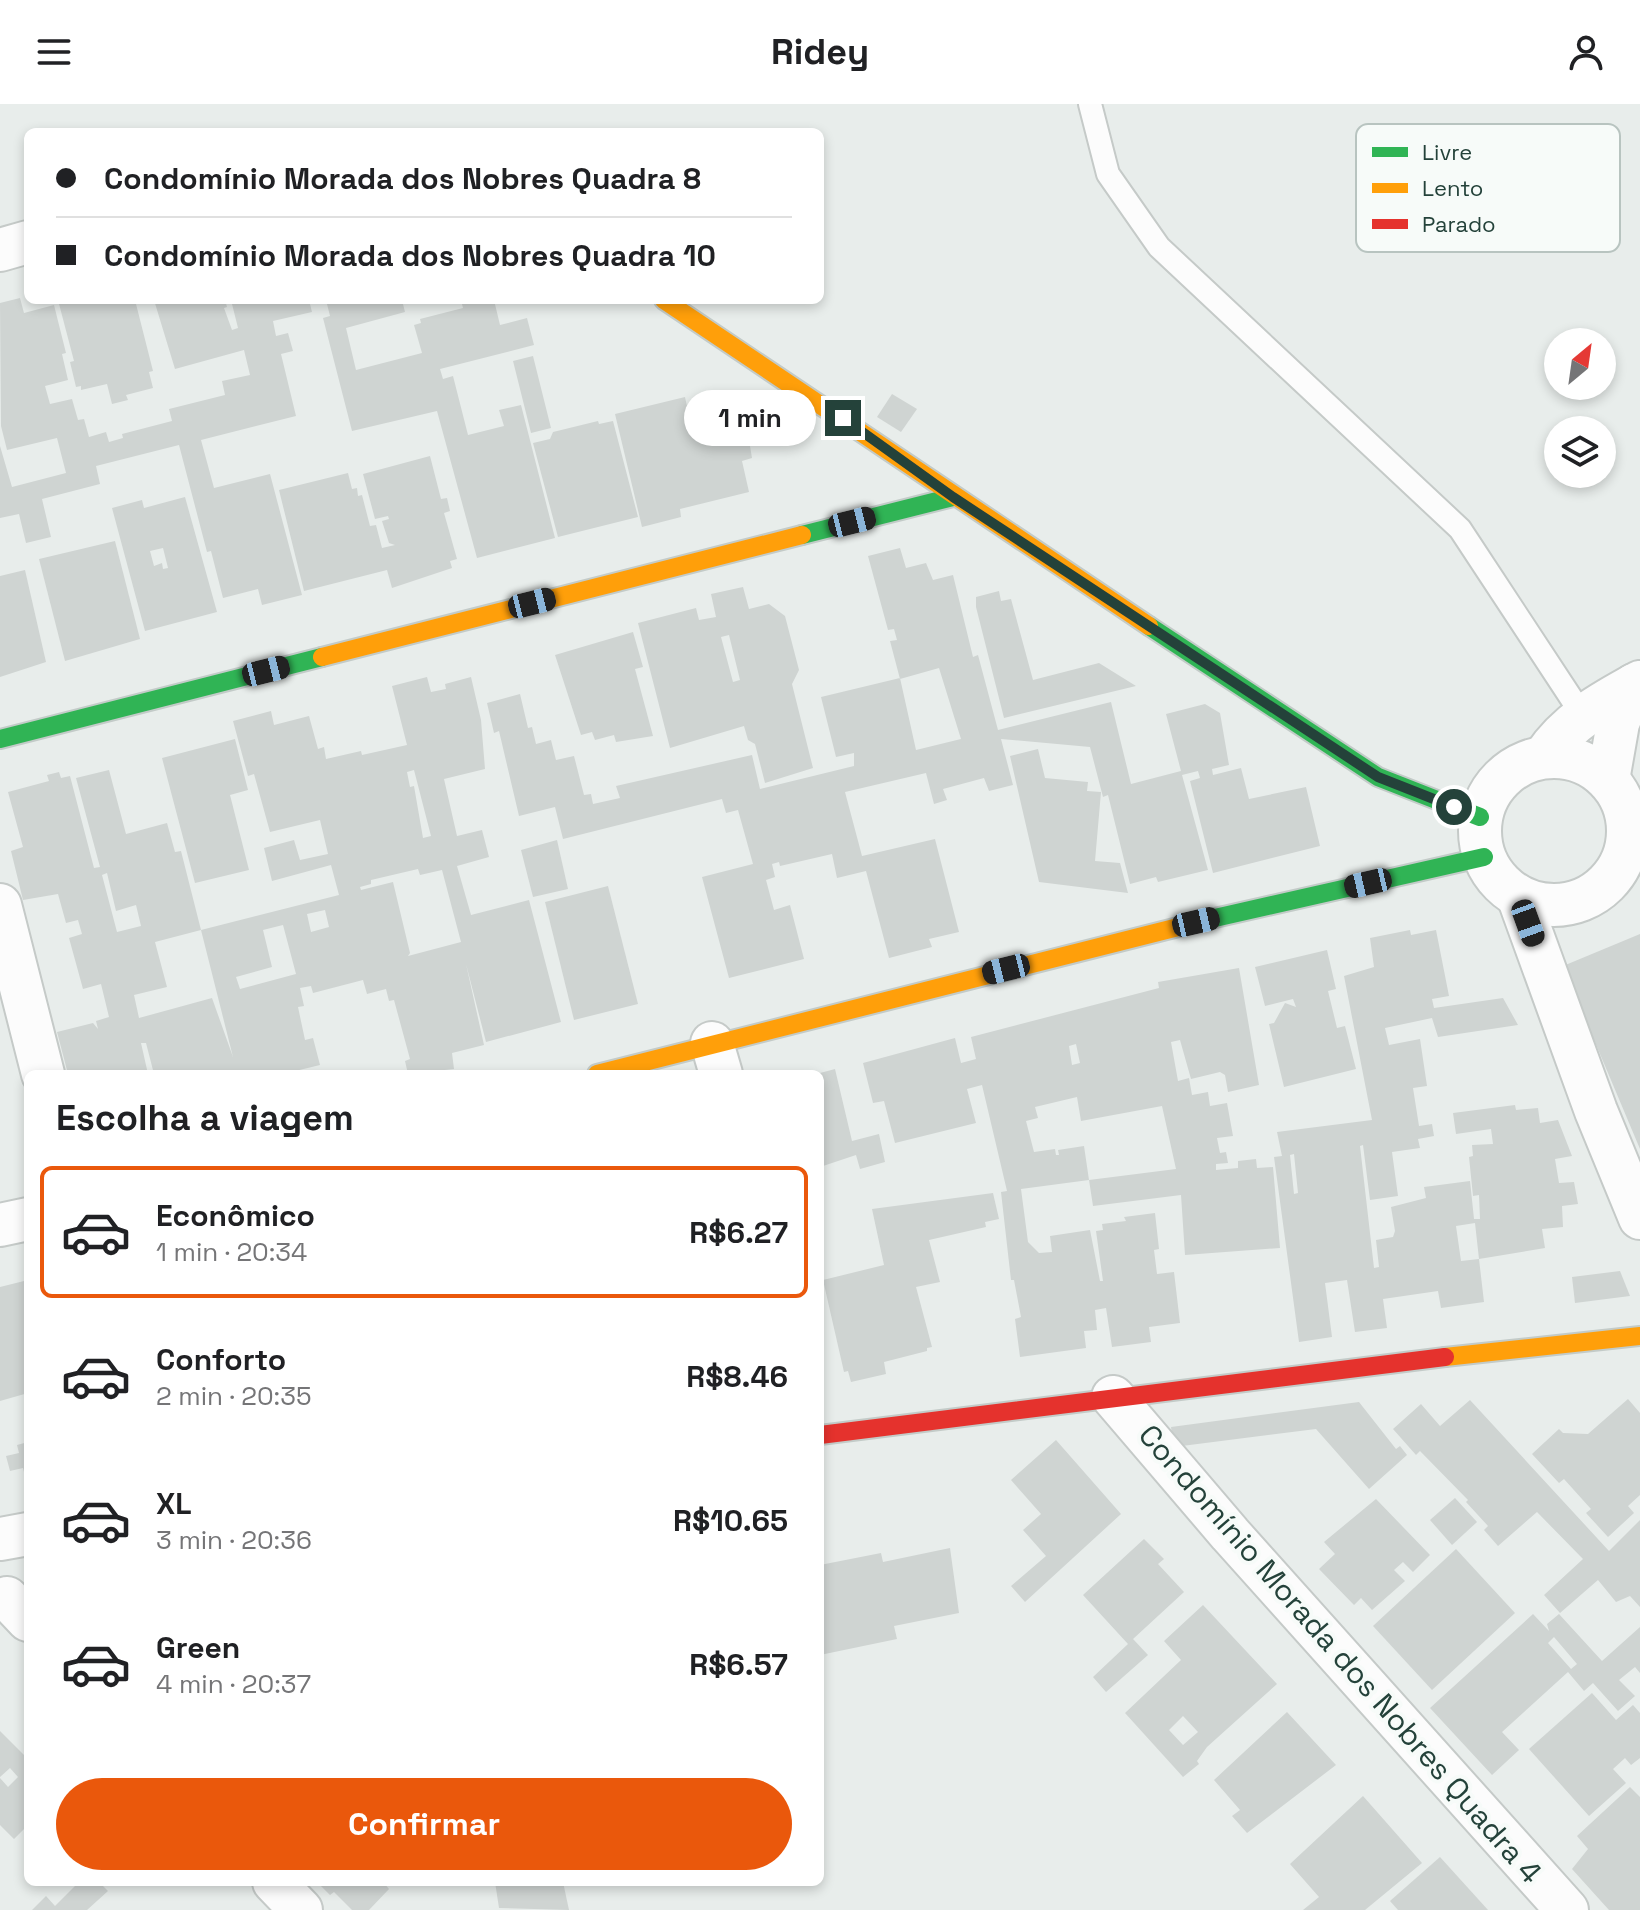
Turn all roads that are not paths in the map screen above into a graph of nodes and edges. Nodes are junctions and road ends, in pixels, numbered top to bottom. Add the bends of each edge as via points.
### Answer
1 (1090, 104) edge
2 (24, 243) edge
3 (0, 250) edge
4 (670, 304) edge
5 (953, 497) junction
6 (1638, 686) edge
7 (1583, 716) junction
8 (0, 739) edge
9 (1544, 757) junction
10 (1608, 780) junction
11 (1634, 829) edge
12 (1482, 837) junction
13 (1518, 896) junction
14 (0, 905) edge
15 (716, 1058) edge
16 (42, 1070) edge
17 (627, 1070) edge
18 (1640, 1218) edge
19 (24, 1220) edge
20 (0, 1225) edge
21 (1640, 1336) edge
22 (1113, 1397) junction
23 (824, 1432) edge
24 (24, 1535) edge
25 (0, 1539) edge
26 (278, 1886) edge
27 (301, 1910) edge
28 (1567, 1910) edge

1 - 7 lane via 1108,174 1159,247 1460,529
2 - 3 street
4 - 5 street
5 - 8 street
5 - 12 street via 1378,777
6 - 7 street
6 - 10 street via 1618,723
7 - 9 street via 1558,736
9 - 10 street via 1579,762
9 - 12 street via 1502,777 1488,795
10 - 11 street
11 - 13 street via 1620,867 1586,899 1540,905
12 - 13 street via 1500,882
12 - 15 street
13 - 18 street
14 - 16 street
15 - 17 street
19 - 20 street
21 - 22 street
22 - 23 street
22 - 28 street, Condomínio Morada dos Nobres Quadra 4
24 - 25 street
26 - 27 street

